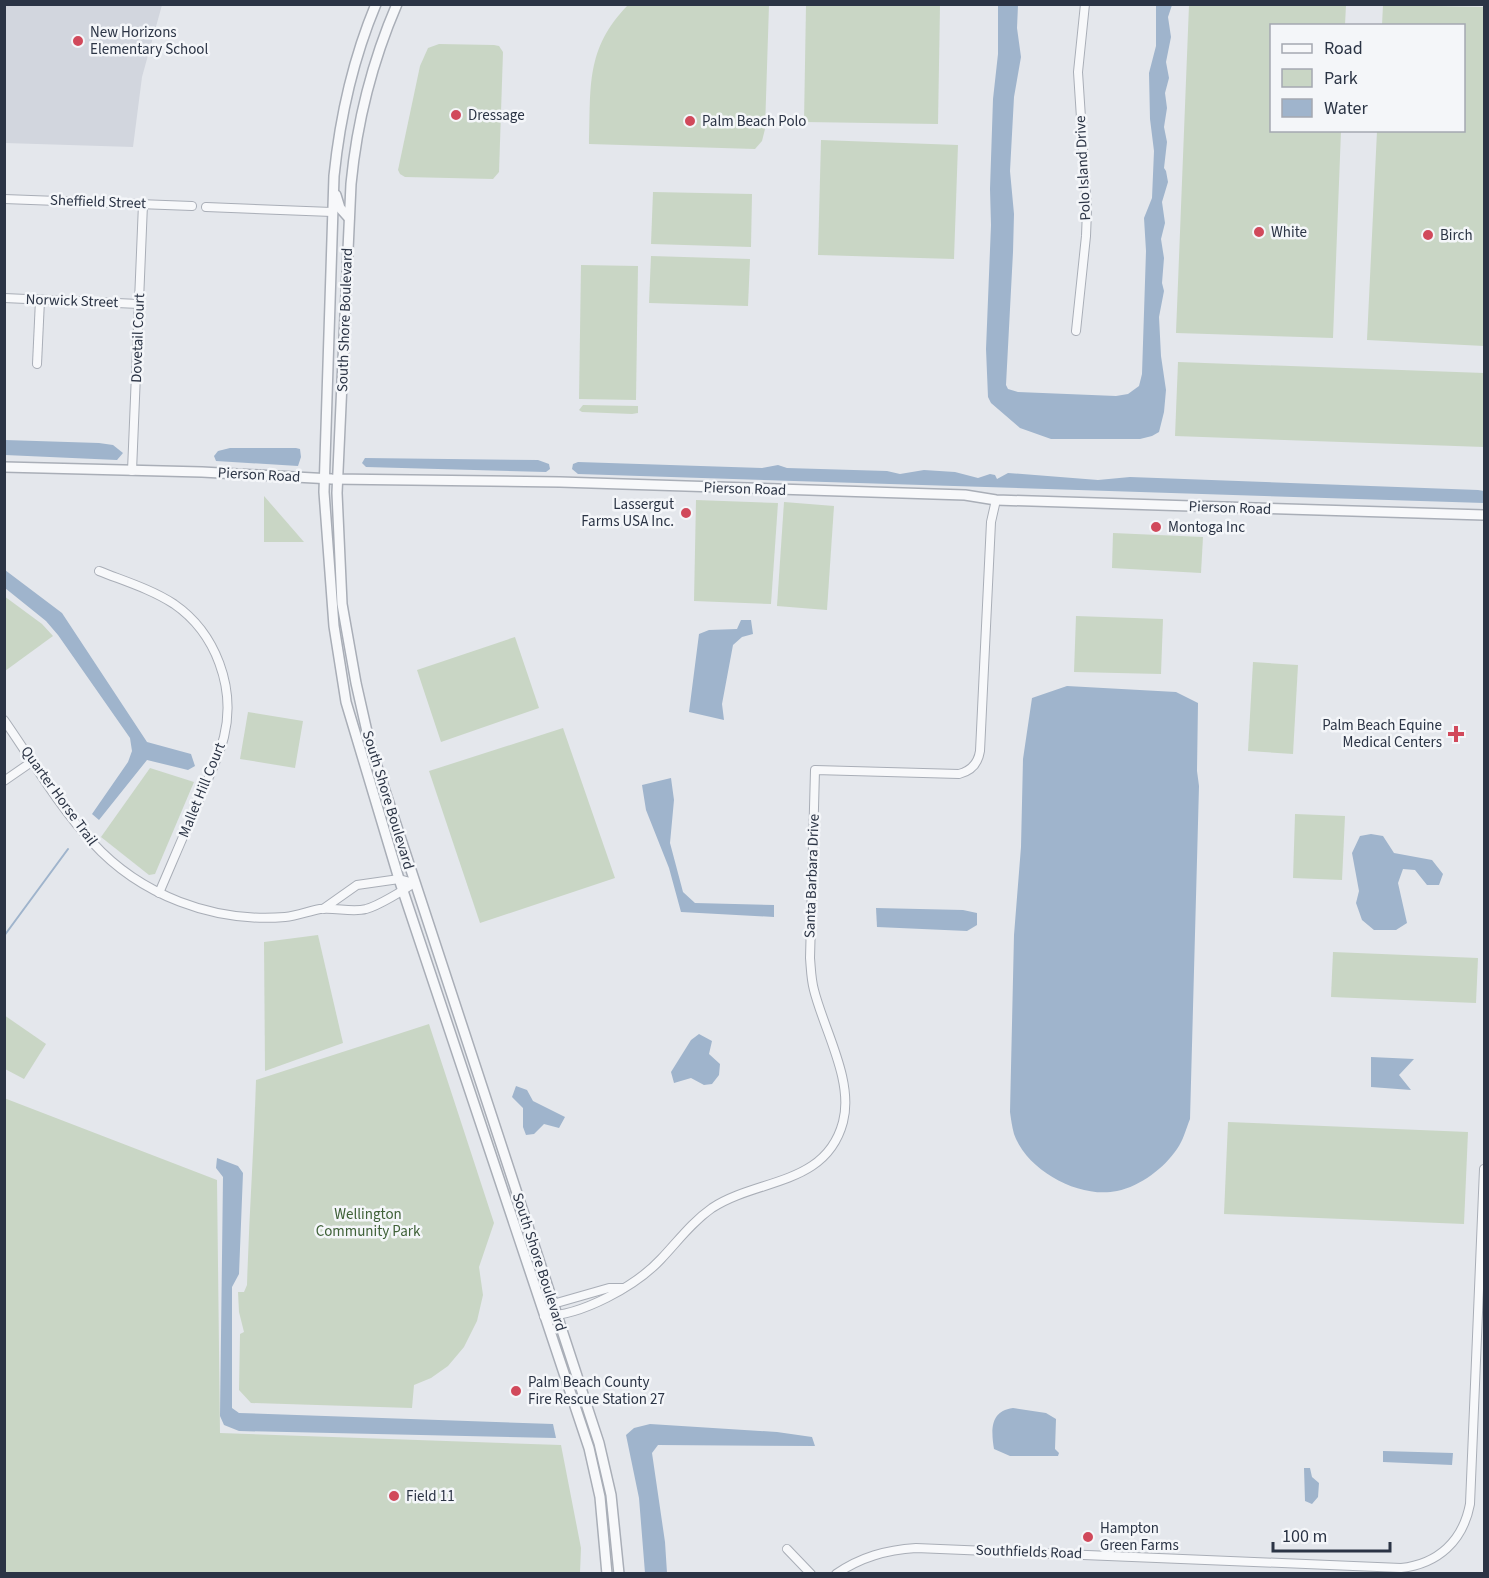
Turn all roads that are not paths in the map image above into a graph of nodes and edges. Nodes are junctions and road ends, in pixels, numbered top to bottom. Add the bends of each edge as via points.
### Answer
1 (376, 4) edge
2 (397, 4) edge
3 (1085, 4) edge
4 (333, 188) junction
5 (4, 199) edge
6 (143, 204) junction
7 (192, 206) dead end
8 (206, 207) dead end
9 (332, 212) junction
10 (349, 218) junction
11 (349, 237) junction
12 (4, 298) edge
13 (40, 300) junction
14 (139, 304) junction
15 (1076, 331) dead end
16 (37, 364) dead end
17 (4, 467) edge
18 (132, 471) junction
19 (324, 479) junction
20 (339, 479) junction
21 (996, 500) junction
22 (1485, 515) edge
23 (99, 571) dead end
24 (4, 720) edge
25 (33, 761) junction
26 (4, 781) edge
27 (399, 879) junction
28 (414, 883) junction
29 (403, 891) junction
30 (159, 893) junction
31 (323, 909) junction
32 (1485, 1169) edge
33 (623, 1287) junction
34 (553, 1304) junction
35 (544, 1316) junction
36 (556, 1316) junction
37 (787, 1549) dead end
38 (1383, 1571) edge
39 (607, 1574) edge
40 (619, 1574) edge
41 (811, 1574) edge
42 (836, 1574) edge

1 - 4 street, South Shore Boulevard via 347,94
2 - 10 street, South Shore Boulevard via 363,103
3 - 15 street, Polo Island Drive via 1078,72 1087,210
4 - 9 street, South Shore Boulevard
4 - 10 street via 340,208
5 - 6 street, Sheffield Street
6 - 7 street, Sheffield Street
6 - 14 street, Dovetail Court
8 - 9 street
9 - 11 street via 339,216
9 - 19 street, South Shore Boulevard
10 - 11 street, South Shore Boulevard
11 - 20 street, South Shore Boulevard
12 - 13 street, Norwick Street
13 - 14 street, Norwick Street
13 - 16 street
14 - 18 street, Dovetail Court
17 - 18 street, Pierson Road
18 - 19 street, Pierson Road
19 - 20 street, Pierson Road
19 - 27 street, South Shore Boulevard via 334,626 346,702
20 - 21 street, Pierson Road via 560,482 965,495
20 - 28 street, South Shore Boulevard via 342,604 356,683 370,745
21 - 22 street, Pierson Road
21 - 33 street, Santa Barbara Drive via 991,522 977,761 958,774 815,770 810,958 814,989 845,1091 846,1109 840,1133 823,1158 807,1169 723,1202 695,1221 651,1268
23 - 30 street, Mallet Hill Court via 160,596 188,616 206,637 224,678 228,712 223,740
24 - 25 street, Quarter Horse Trail
25 - 26 street
25 - 30 street, Quarter Horse Trail via 93,843 122,869
27 - 28 street, Quarter Horse Trail
27 - 29 street, South Shore Boulevard
27 - 31 street, Quarter Horse Trail via 357,885
28 - 29 street, Quarter Horse Trail
28 - 34 street, South Shore Boulevard
29 - 31 street, Quarter Horse Trail via 366,909
29 - 35 street, South Shore Boulevard
30 - 31 street, Quarter Horse Trail via 202,909 248,917 287,917
32 - 38 street, Southfields Road via 1468,1515 1458,1536 1434,1559
33 - 34 street, Santa Barbara Drive
33 - 36 street, Santa Barbara Drive via 612,1296
34 - 35 street
34 - 36 street, South Shore Boulevard
35 - 36 street, Santa Barbara Drive
35 - 39 street, South Shore Boulevard via 589,1448 600,1497
36 - 40 street, South Shore Boulevard via 599,1443 611,1495
37 - 41 street
38 - 42 street, Southfields Road via 916,1548 880,1552

